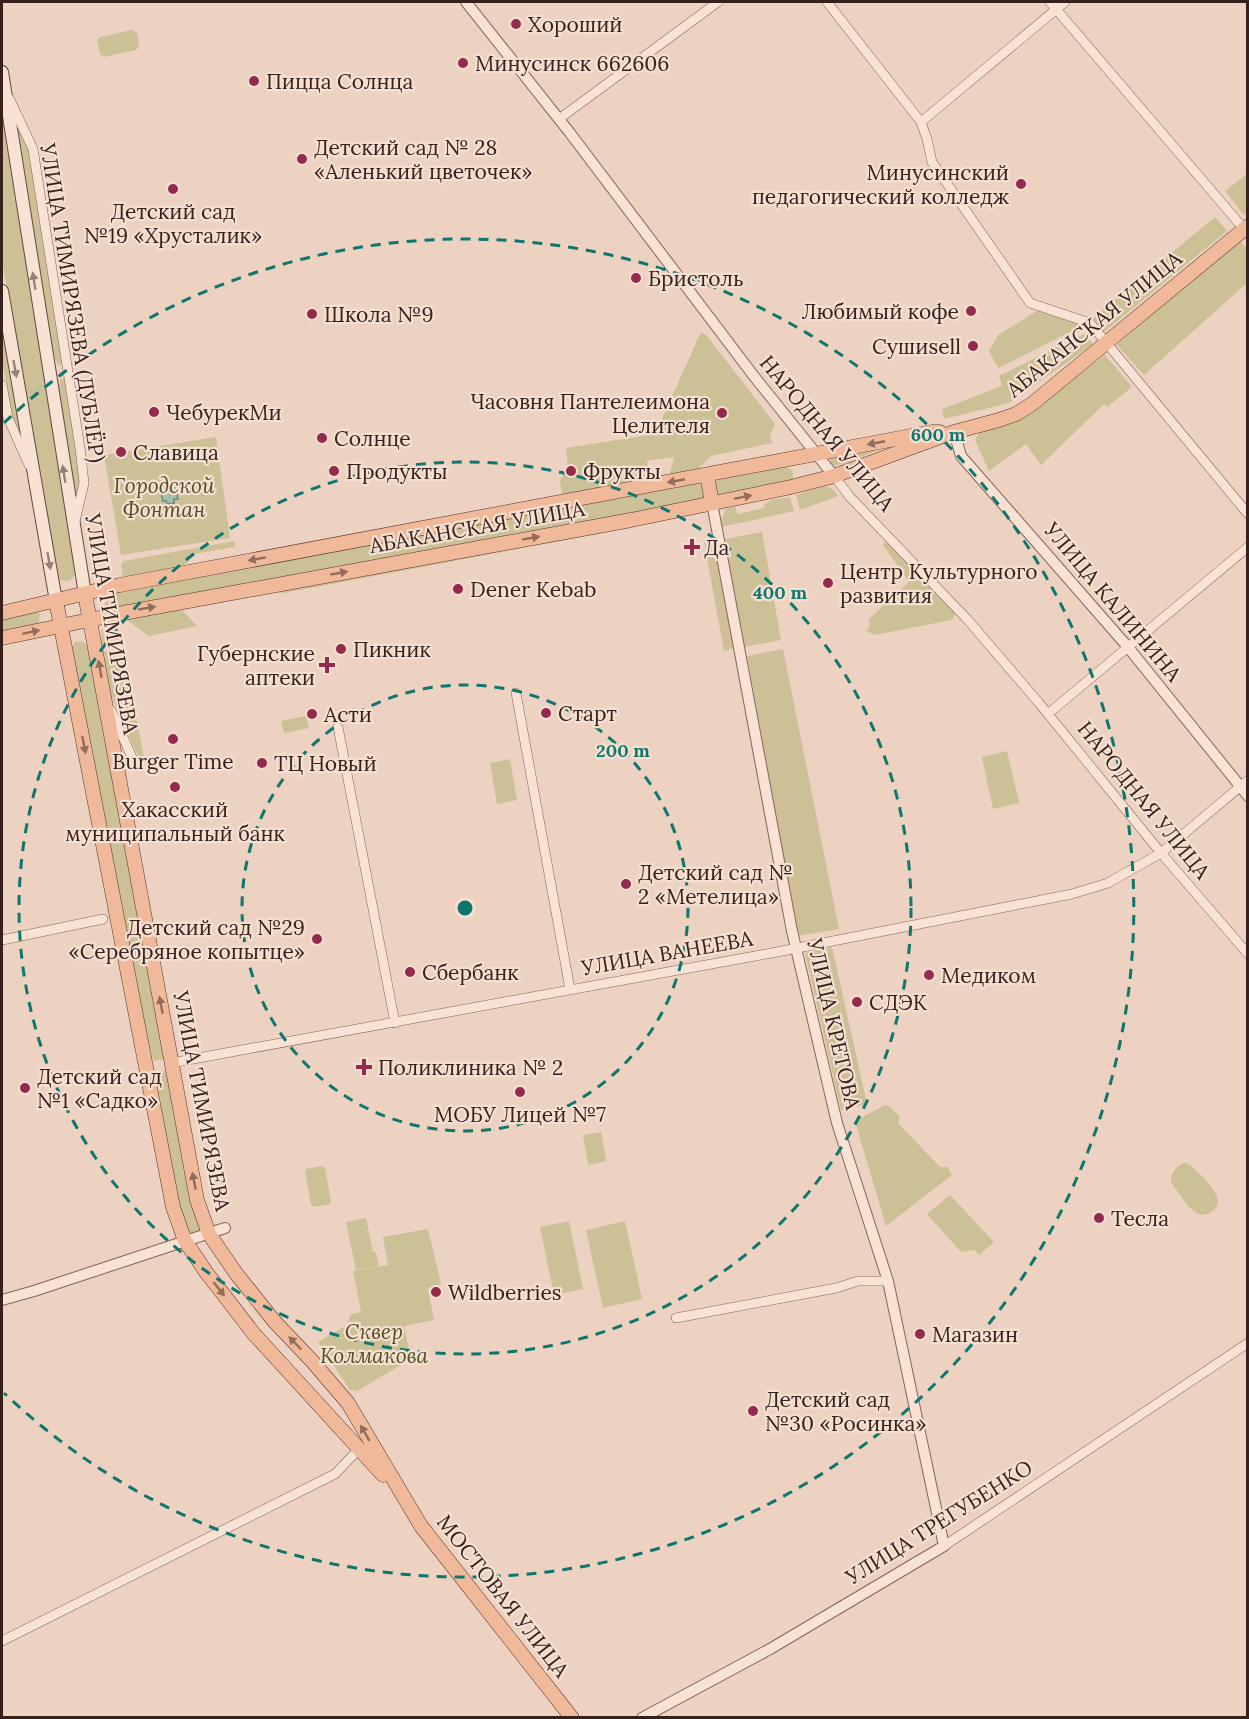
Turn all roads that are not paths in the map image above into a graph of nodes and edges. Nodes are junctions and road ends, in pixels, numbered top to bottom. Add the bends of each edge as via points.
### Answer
1 (466, 2) edge
2 (718, 2) edge
3 (827, 2) edge
4 (1065, 2) edge
5 (1053, 5) edge
6 (2, 72) edge
7 (4, 87) junction
8 (559, 119) junction
9 (921, 123) junction
10 (1246, 229) edge
11 (2, 291) edge
12 (1107, 343) junction
13 (2, 385) edge
14 (954, 432) junction
15 (816, 454) junction
16 (787, 461) junction
17 (707, 475) junction
18 (834, 476) junction
19 (34, 477) junction
20 (795, 486) junction
21 (712, 503) junction
22 (1248, 514) edge
23 (73, 529) junction
24 (1248, 547) edge
25 (85, 594) junction
26 (56, 601) junction
27 (2, 613) edge
28 (90, 620) junction
29 (61, 626) junction
30 (2, 638) edge
31 (1127, 646) junction
32 (516, 693) dead end
33 (104, 695) junction
34 (1049, 713) junction
35 (338, 727) dead end
36 (134, 762) dead end
37 (1244, 783) edge
38 (1248, 796) edge
39 (1161, 853) junction
40 (103, 919) dead end
41 (2, 940) edge
42 (797, 947) junction
43 (1248, 954) edge
44 (570, 988) junction
45 (395, 1023) junction
46 (171, 1063) junction
47 (147, 1068) junction
48 (225, 1228) dead end
49 (208, 1234) junction
50 (185, 1241) junction
51 (888, 1281) junction
52 (2, 1300) edge
53 (676, 1318) dead end
54 (1248, 1343) edge
55 (322, 1372) junction
56 (303, 1388) junction
57 (360, 1448) junction
58 (404, 1499) junction
59 (944, 1546) junction
60 (2, 1641) edge
61 (572, 1718) edge
62 (642, 1718) edge

1 - 8 street, НАРОДНАЯ УЛИЦА
2 - 8 street
3 - 9 street
4 - 5 street
5 - 9 street
5 - 10 street
6 - 7 main road, УЛИЦА ТИМИРЯЗЕВА
23 -> 7 main road, УЛИЦА ТИМИРЯЗЕВА
7 - 23 street, УЛИЦА ТИМИРЯЗЕВА (ДУБЛЁР) via 33,149 78,437 84,483
8 - 15 street, НАРОДНАЯ УЛИЦА
9 - 12 street via 932,162 1030,303 1090,323
10 - 12 main road, АБАКАНСКАЯ УЛИЦА
11 -> 19 main road
12 - 14 main road, АБАКАНСКАЯ УЛИЦА via 1016,414
12 - 22 street
13 - 19 street via 8,418
14 -> 15 main road, АБАКАНСКАЯ УЛИЦА via 932,432
14 - 18 main road, АБАКАНСКАЯ УЛИЦА
14 - 31 street, УЛИЦА КАЛИНИНА via 961,456
15 - 16 main road, АБАКАНСКАЯ УЛИЦА
15 - 18 street, НАРОДНАЯ УЛИЦА
16 - 17 main road, АБАКАНСКАЯ УЛИЦА
16 - 20 main road via 801,470
17 - 21 main road
17 -> 25 main road, АБАКАНСКАЯ УЛИЦА
18 - 20 main road, АБАКАНСКАЯ УЛИЦА
18 - 34 street, НАРОДНАЯ УЛИЦА
19 -> 26 main road
21 -> 20 main road, АБАКАНСКАЯ УЛИЦА
28 -> 21 main road, АБАКАНСКАЯ УЛИЦА
21 - 42 street, УЛИЦА КРЕТОВА
23 - 25 main road, УЛИЦА ТИМИРЯЗЕВА
24 - 31 street
25 - 26 main road, АБАКАНСКАЯ УЛИЦА
25 - 28 main road, УЛИЦА ТИМИРЯЗЕВА
26 - 27 main road, АБАКАНСКАЯ УЛИЦА
26 - 29 main road
28 - 29 main road, АБАКАНСКАЯ УЛИЦА
33 -> 28 main road, УЛИЦА ТИМИРЯЗЕВА
30 -> 29 main road, АБАКАНСКАЯ УЛИЦА
29 -> 47 main road
31 - 34 street
31 - 37 street, УЛИЦА КАЛИНИНА
32 - 44 street
33 - 36 street
46 -> 33 main road, УЛИЦА ТИМИРЯЗЕВА
34 - 39 street, НАРОДНАЯ УЛИЦА
35 - 45 street
37 - 38 street, УЛИЦА КАЛИНИНА
37 - 39 street, УЛИЦА ВАНЕЕВА
39 - 42 street, УЛИЦА ВАНЕЕВА via 1108,883 1072,894
39 - 43 street, НАРОДНАЯ УЛИЦА
40 - 41 street
42 - 44 street, УЛИЦА ВАНЕЕВА
42 - 51 street, УЛИЦА КРЕТОВА via 837,1123
44 - 45 street, УЛИЦА ВАНЕЕВА
45 - 46 street, УЛИЦА ВАНЕЕВА
46 - 47 main road
49 -> 46 main road, УЛИЦА ТИМИРЯЗЕВА via 197,1200
47 - 50 main road via 173,1207
48 - 49 street
49 - 50 street
55 -> 49 main road, УЛИЦА ТИМИРЯЗЕВА via 274,1321
50 - 52 street
50 -> 56 main road via 254,1334
51 - 53 street via 858,1281
51 - 59 street, УЛИЦА КРЕТОВА
54 - 59 street, УЛИЦА ТРЕГУБЕНКО
55 - 56 main road via 317,1385
58 -> 55 main road, УЛИЦА ТИМИРЯЗЕВА via 348,1403
56 - 57 main road
57 - 58 main road
57 - 60 street via 335,1474
58 - 61 main road, МОСТОВАЯ УЛИЦА
59 - 62 street, УЛИЦА ТРЕГУБЕНКО via 770,1649

